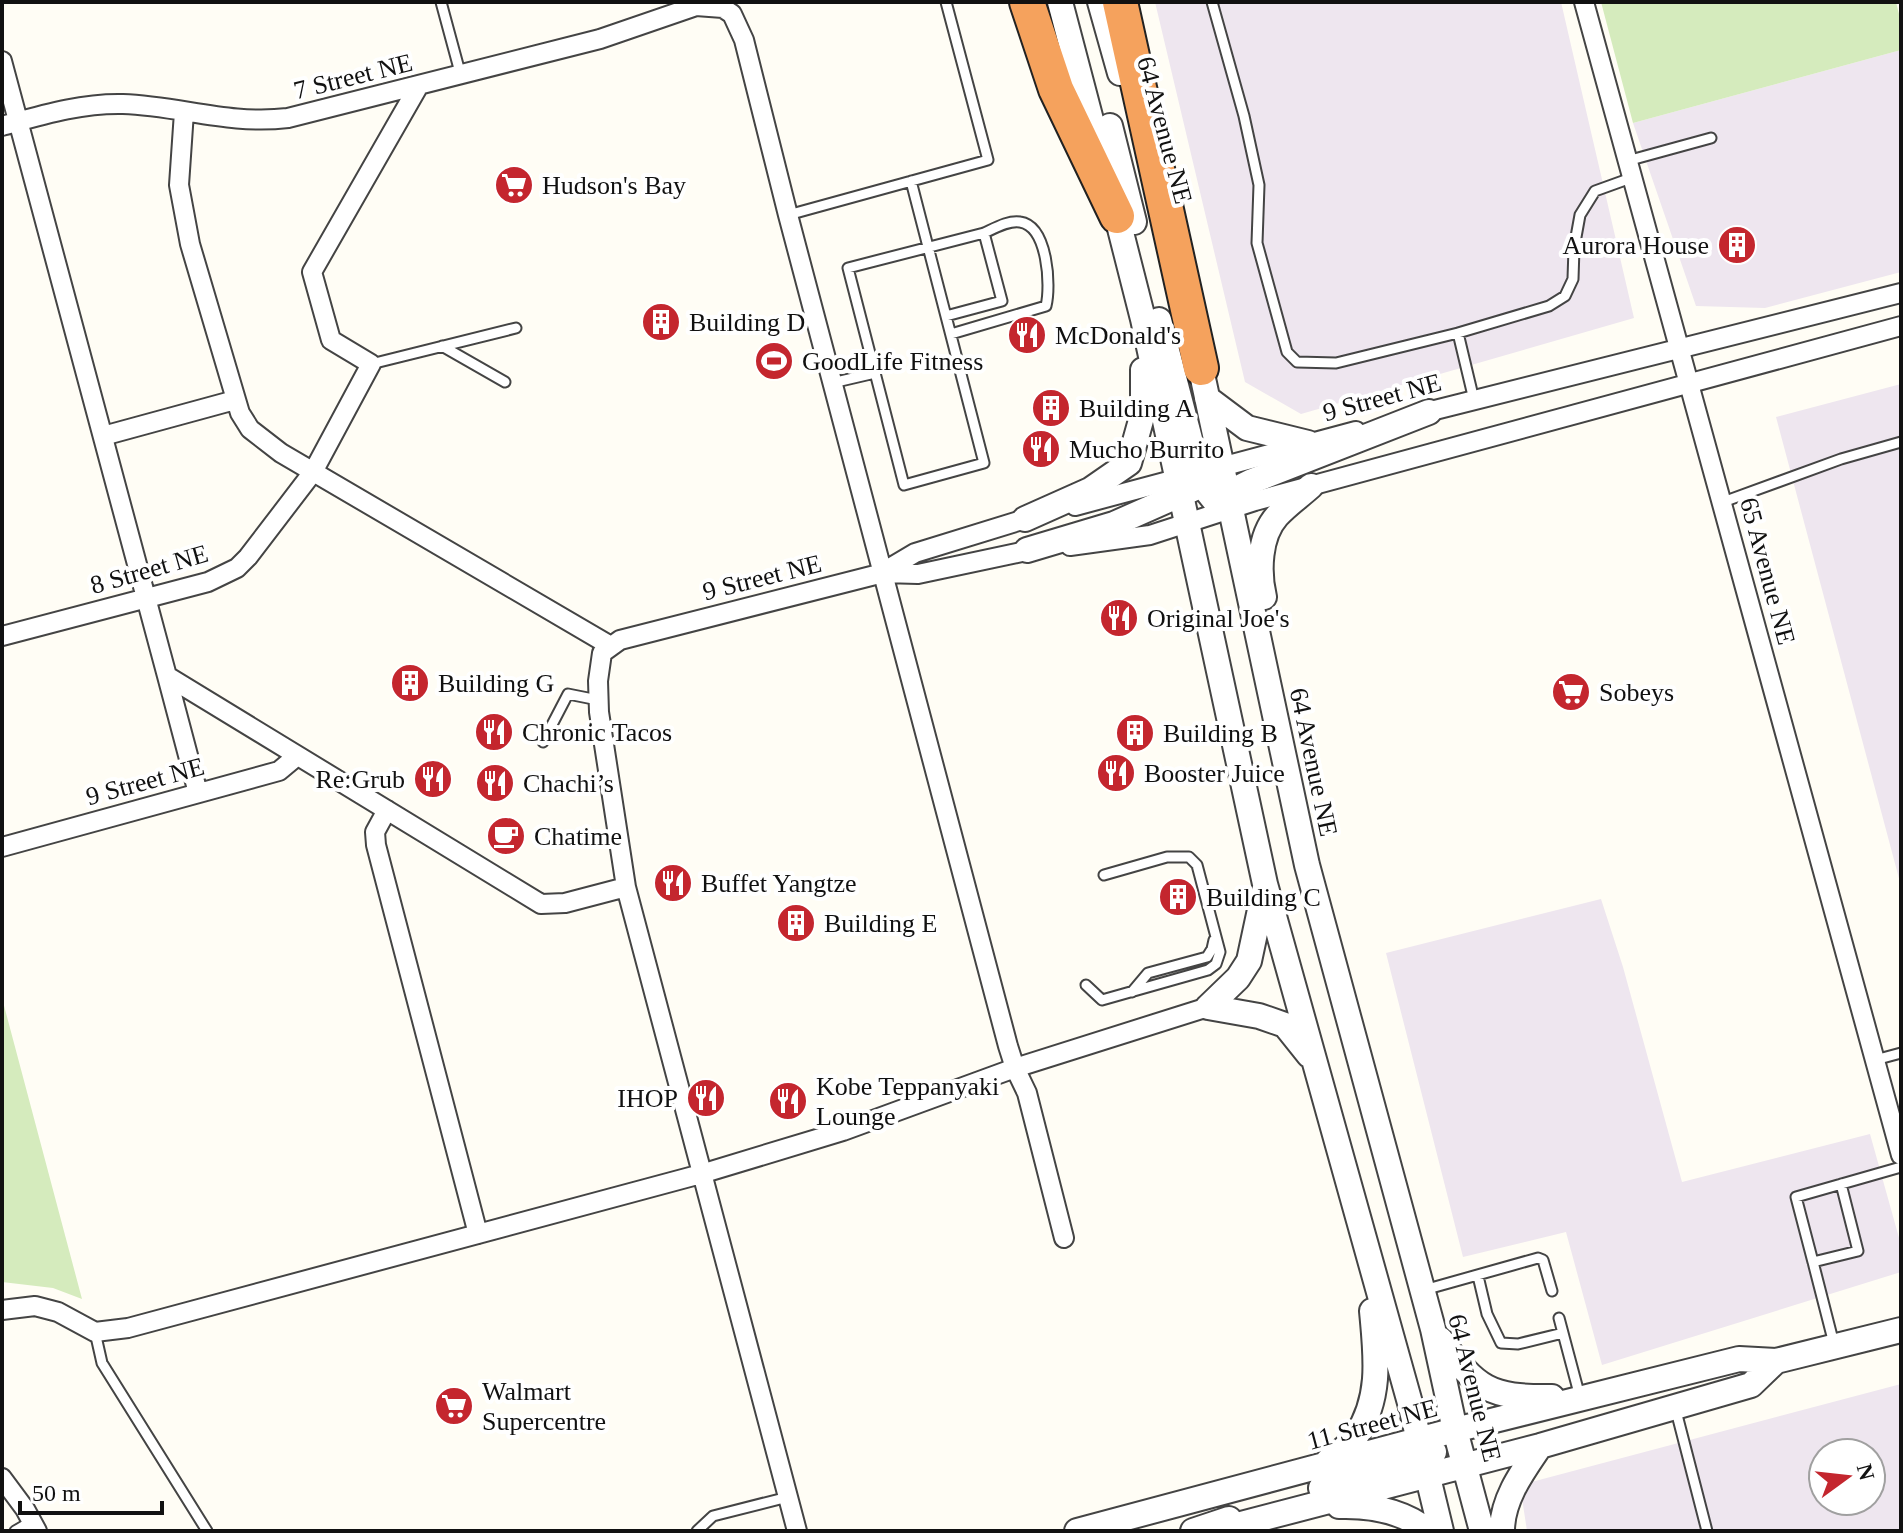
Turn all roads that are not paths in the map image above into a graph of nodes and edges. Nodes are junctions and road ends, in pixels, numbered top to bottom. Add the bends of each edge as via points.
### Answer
1 (441, 2) edge
2 (946, 2) edge
3 (1027, 2) edge
4 (1060, 2) edge
5 (1076, 2) edge
6 (1100, 2) edge
7 (1120, 2) edge
8 (1212, 2) edge
9 (1584, 2) edge
10 (2, 61) edge
11 (461, 76) junction
12 (418, 87) junction
13 (184, 112) junction
14 (10, 124) edge
15 (1711, 138) dead end
16 (1629, 170) junction
17 (911, 181) junction
18 (788, 215) junction
19 (1117, 216) junction
20 (984, 233) junction
21 (928, 248) junction
22 (1901, 293) edge
23 (946, 316) junction
24 (1143, 319) junction
25 (1901, 326) edge
26 (516, 328) dead end
27 (1458, 333) junction
28 (951, 334) junction
29 (442, 346) junction
30 (1679, 347) junction
31 (371, 364) junction
32 (875, 373) junction
33 (505, 382) dead end
34 (832, 383) junction
35 (1204, 383) junction
36 (1690, 383) junction
37 (235, 400) junction
38 (1474, 400) junction
39 (1429, 412) junction
40 (103, 436) junction
41 (1901, 442) edge
42 (1308, 443) junction
43 (1223, 467) junction
44 (313, 472) junction
45 (1311, 486) junction
46 (1205, 491) junction
47 (1723, 502) junction
48 (1025, 519) junction
49 (1187, 525) junction
50 (1027, 550) junction
51 (883, 573) junction
52 (147, 599) junction
53 (2, 636) edge
54 (609, 645) junction
55 (167, 676) junction
56 (598, 700) junction
57 (543, 742) dead end
58 (297, 756) junction
59 (198, 793) junction
60 (1294, 796) junction
61 (387, 810) junction
62 (2, 847) edge
63 (1104, 875) dead end
64 (1265, 884) junction
65 (626, 887) junction
66 (1086, 985) dead end
67 (1208, 1007) junction
68 (1901, 1053) edge
69 (1875, 1060) junction
70 (1315, 1063) junction
71 (1015, 1068) junction
72 (1901, 1155) edge
73 (1901, 1167) edge
74 (701, 1174) junction
75 (1841, 1184) junction
76 (478, 1234) junction
77 (1064, 1238) dead end
78 (1368, 1257) junction
79 (1813, 1262) junction
80 (1478, 1276) junction
81 (1422, 1290) junction
82 (1552, 1291) dead end
83 (2, 1310) edge
84 (1559, 1318) dead end
85 (1433, 1329) junction
86 (1901, 1330) edge
87 (95, 1332) junction
88 (1563, 1333) junction
89 (1835, 1346) junction
90 (1776, 1361) junction
91 (1587, 1397) junction
92 (1675, 1407) junction
93 (1455, 1430) junction
94 (1540, 1446) junction
95 (1422, 1457) junction
96 (1465, 1465) junction
97 (1322, 1466) junction
98 (2, 1478) edge
99 (788, 1497) junction
100 (1301, 1508) junction
101 (35, 1526) edge
102 (798, 1529) edge
103 (15, 1531) edge
104 (207, 1531) edge
105 (697, 1531) edge
106 (1077, 1531) edge
107 (1193, 1531) edge
108 (1214, 1531) edge
109 (1428, 1531) edge
110 (1441, 1531) edge
111 (1482, 1531) edge
112 (1502, 1531) edge
113 (1707, 1531) edge

1 - 11 lane
2 - 17 lane via 988,160
3 - 19 highway via 1056,89
4 - 19 street, 64 Avenue NE
5 - 46 street
6 - 35 street, 64 Avenue NE
7 - 35 highway
8 - 27 lane via 1259,185 1257,243 1287,352 1297,362 1336,363
9 - 16 street, 65 Avenue NE
10 - 14 street
11 - 12 street, 7 Street NE
11 - 18 street, 7 Street NE via 600,39 681,10 723,8 740,27
12 - 13 street, 7 Street NE via 263,121
12 - 31 street via 312,272 331,340
13 - 14 street, 7 Street NE via 93,105
13 - 37 street via 179,164 183,217
14 - 40 street
15 - 16 lane
16 - 27 lane via 1595,191 1580,215 1573,279 1565,296 1549,306
16 - 30 street, 65 Avenue NE
17 - 18 lane
17 - 21 lane
18 - 34 street
19 - 24 street, 64 Avenue NE
20 - 21 lane
20 - 23 lane via 1002,301
20 - 28 lane via 1018,221 1036,233 1050,290 1046,306
21 - 23 lane
21 - 32 lane via 848,268
22 - 30 street, 9 Street NE
23 - 28 lane
24 - 46 street, 64 Avenue NE
24 - 48 street via 1143,413 1129,463 1090,490
25 - 36 street, 9 Street NE
26 - 29 lane
27 - 38 lane
28 - 32 lane via 984,463 904,485
29 - 31 lane
29 - 33 lane
30 - 36 street, 65 Avenue NE
30 - 38 street, 9 Street NE
31 - 44 street, 8 Street NE
32 - 34 lane
34 - 51 street
35 - 42 street via 1247,428
35 - 43 street, 64 Avenue NE
36 - 45 street, 9 Street NE
36 - 47 street, 65 Avenue NE
37 - 40 street
37 - 44 street via 257,436
38 - 39 street, 9 Street NE
39 - 42 street, 9 Street NE
39 - 46 street via 1250,482
40 - 52 street
41 - 47 lane
42 - 43 street, 9 Street NE
43 - 46 street, 64 Avenue NE
44 - 52 street, 8 Street NE via 237,568
44 - 54 street
45 - 46 street, 9 Street NE
45 - 60 street via 1276,517 1264,541 1261,565 1298,752
46 - 48 street, 9 Street NE
46 - 49 street, 64 Avenue NE
46 - 49 street, 9 Street NE
46 - 50 street
46 - 60 street, 64 Avenue NE
47 - 69 street, 65 Avenue NE
48 - 51 street, 9 Street NE via 915,553
49 - 50 street, 9 Street NE via 1144,536
49 - 64 street, 64 Avenue NE
50 - 51 street, 9 Street NE via 918,574
51 - 54 street, 9 Street NE
51 - 71 street
52 - 53 street, 8 Street NE
52 - 55 street
54 - 56 street via 598,666
55 - 58 street
55 - 59 street
56 - 57 lane via 568,694
56 - 65 street
58 - 59 street, 9 Street NE via 279,771
58 - 61 street
59 - 62 street, 9 Street NE
60 - 81 street, 64 Avenue NE via 1307,865
61 - 65 street via 541,904
61 - 76 street via 375,832 376,845
63 - 66 lane via 1167,857 1189,857 1197,865 1220,952 1208,970 1102,1000
64 - 67 street via 1249,961
64 - 70 street, 64 Avenue NE
65 - 74 street
67 - 70 street via 1285,1025
67 - 71 street
68 - 69 lane
69 - 72 street, 65 Avenue NE
70 - 78 street, 64 Avenue NE
71 - 74 street via 843,1131
71 - 77 street via 1027,1093
73 - 75 lane
74 - 76 street
74 - 99 street
75 - 79 lane via 1796,1197
75 - 79 lane via 1858,1251
76 - 87 street via 128,1328
78 - 95 street, 64 Avenue NE
78 - 97 street via 1377,1362 1371,1407 1355,1438
79 - 89 lane
80 - 81 lane
80 - 82 lane via 1538,1258
80 - 88 lane via 1501,1343
81 - 85 street, 64 Avenue NE
83 - 87 street via 35,1306
84 - 88 lane
85 - 91 street via 1463,1370 1488,1389 1524,1398
85 - 93 street, 64 Avenue NE
86 - 89 street, 11 Street NE
87 - 104 lane via 102,1363
88 - 91 lane
89 - 90 street, 11 Street NE
90 - 91 street, 11 Street NE via 1739,1359
90 - 92 street, 11 Street NE via 1751,1385
91 - 93 street, 11 Street NE
92 - 94 street, 11 Street NE
92 - 113 lane
93 - 95 street via 1437,1451
93 - 96 street, 64 Avenue NE
94 - 96 street, 11 Street NE
94 - 112 street via 1502,1514
95 - 96 street, 11 Street NE
95 - 97 street, 11 Street NE
95 - 100 street, 11 Street NE
95 - 107 street
95 - 110 street, 64 Avenue NE
96 - 111 street, 64 Avenue NE
97 - 106 street, 11 Street NE
98 - 101 street
99 - 102 street
99 - 105 lane via 713,1516
100 - 108 street, 11 Street NE
100 - 109 street via 1386,1509
101 - 103 lane

